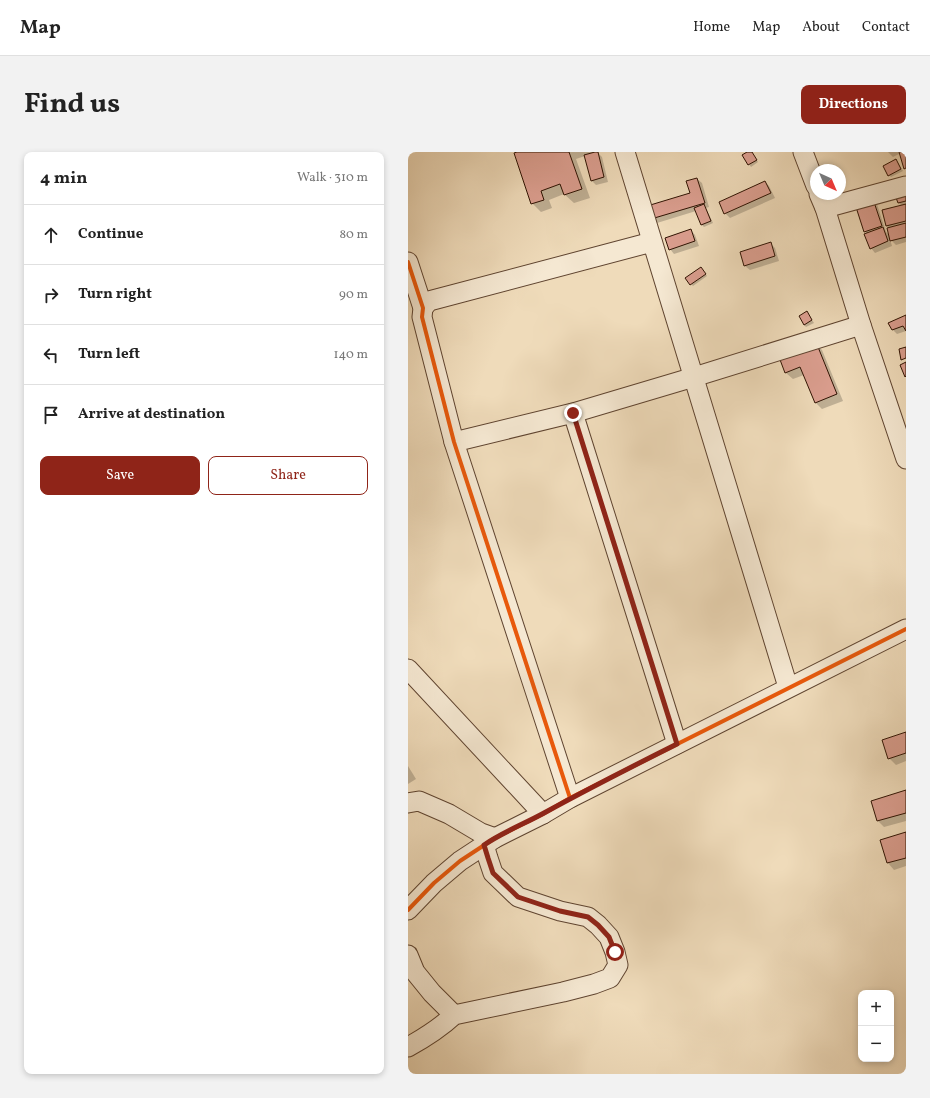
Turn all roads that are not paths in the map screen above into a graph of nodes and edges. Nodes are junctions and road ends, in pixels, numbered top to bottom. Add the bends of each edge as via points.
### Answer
1 (625, 152) edge
2 (803, 152) edge
3 (810, 170) edge
4 (906, 186) edge
5 (822, 201) edge
6 (652, 242) junction
7 (408, 262) edge
8 (423, 308) junction
9 (861, 325) junction
10 (694, 377) junction
11 (573, 413) junction
12 (454, 442) junction
13 (906, 459) edge
14 (906, 628) edge
15 (408, 668) edge
16 (788, 687) junction
17 (677, 744) junction
18 (570, 798) junction
19 (408, 803) edge
20 (543, 814) junction
21 (490, 842) junction
22 (408, 910) edge
23 (408, 955) edge
24 (454, 1015) junction
25 (408, 1047) edge

1 - 6 street
2 - 3 street
4 - 5 street
5 - 9 street
6 - 8 street via 429,301
6 - 10 street
7 - 8 street
8 - 12 street via 422,316
9 - 10 street
9 - 13 street
10 - 11 street
10 - 16 street
11 - 12 street
11 - 17 street
12 - 18 street
14 - 16 street
15 - 20 street
16 - 17 street
17 - 18 street
18 - 20 street
19 - 21 street via 419,801 449,814 481,833
20 - 21 street
21 - 22 street via 460,861
21 - 24 street via 488,858 493,873 518,897 588,917 609,937 618,965 610,978 594,984
23 - 24 street via 415,972
24 - 25 street via 428,1036

